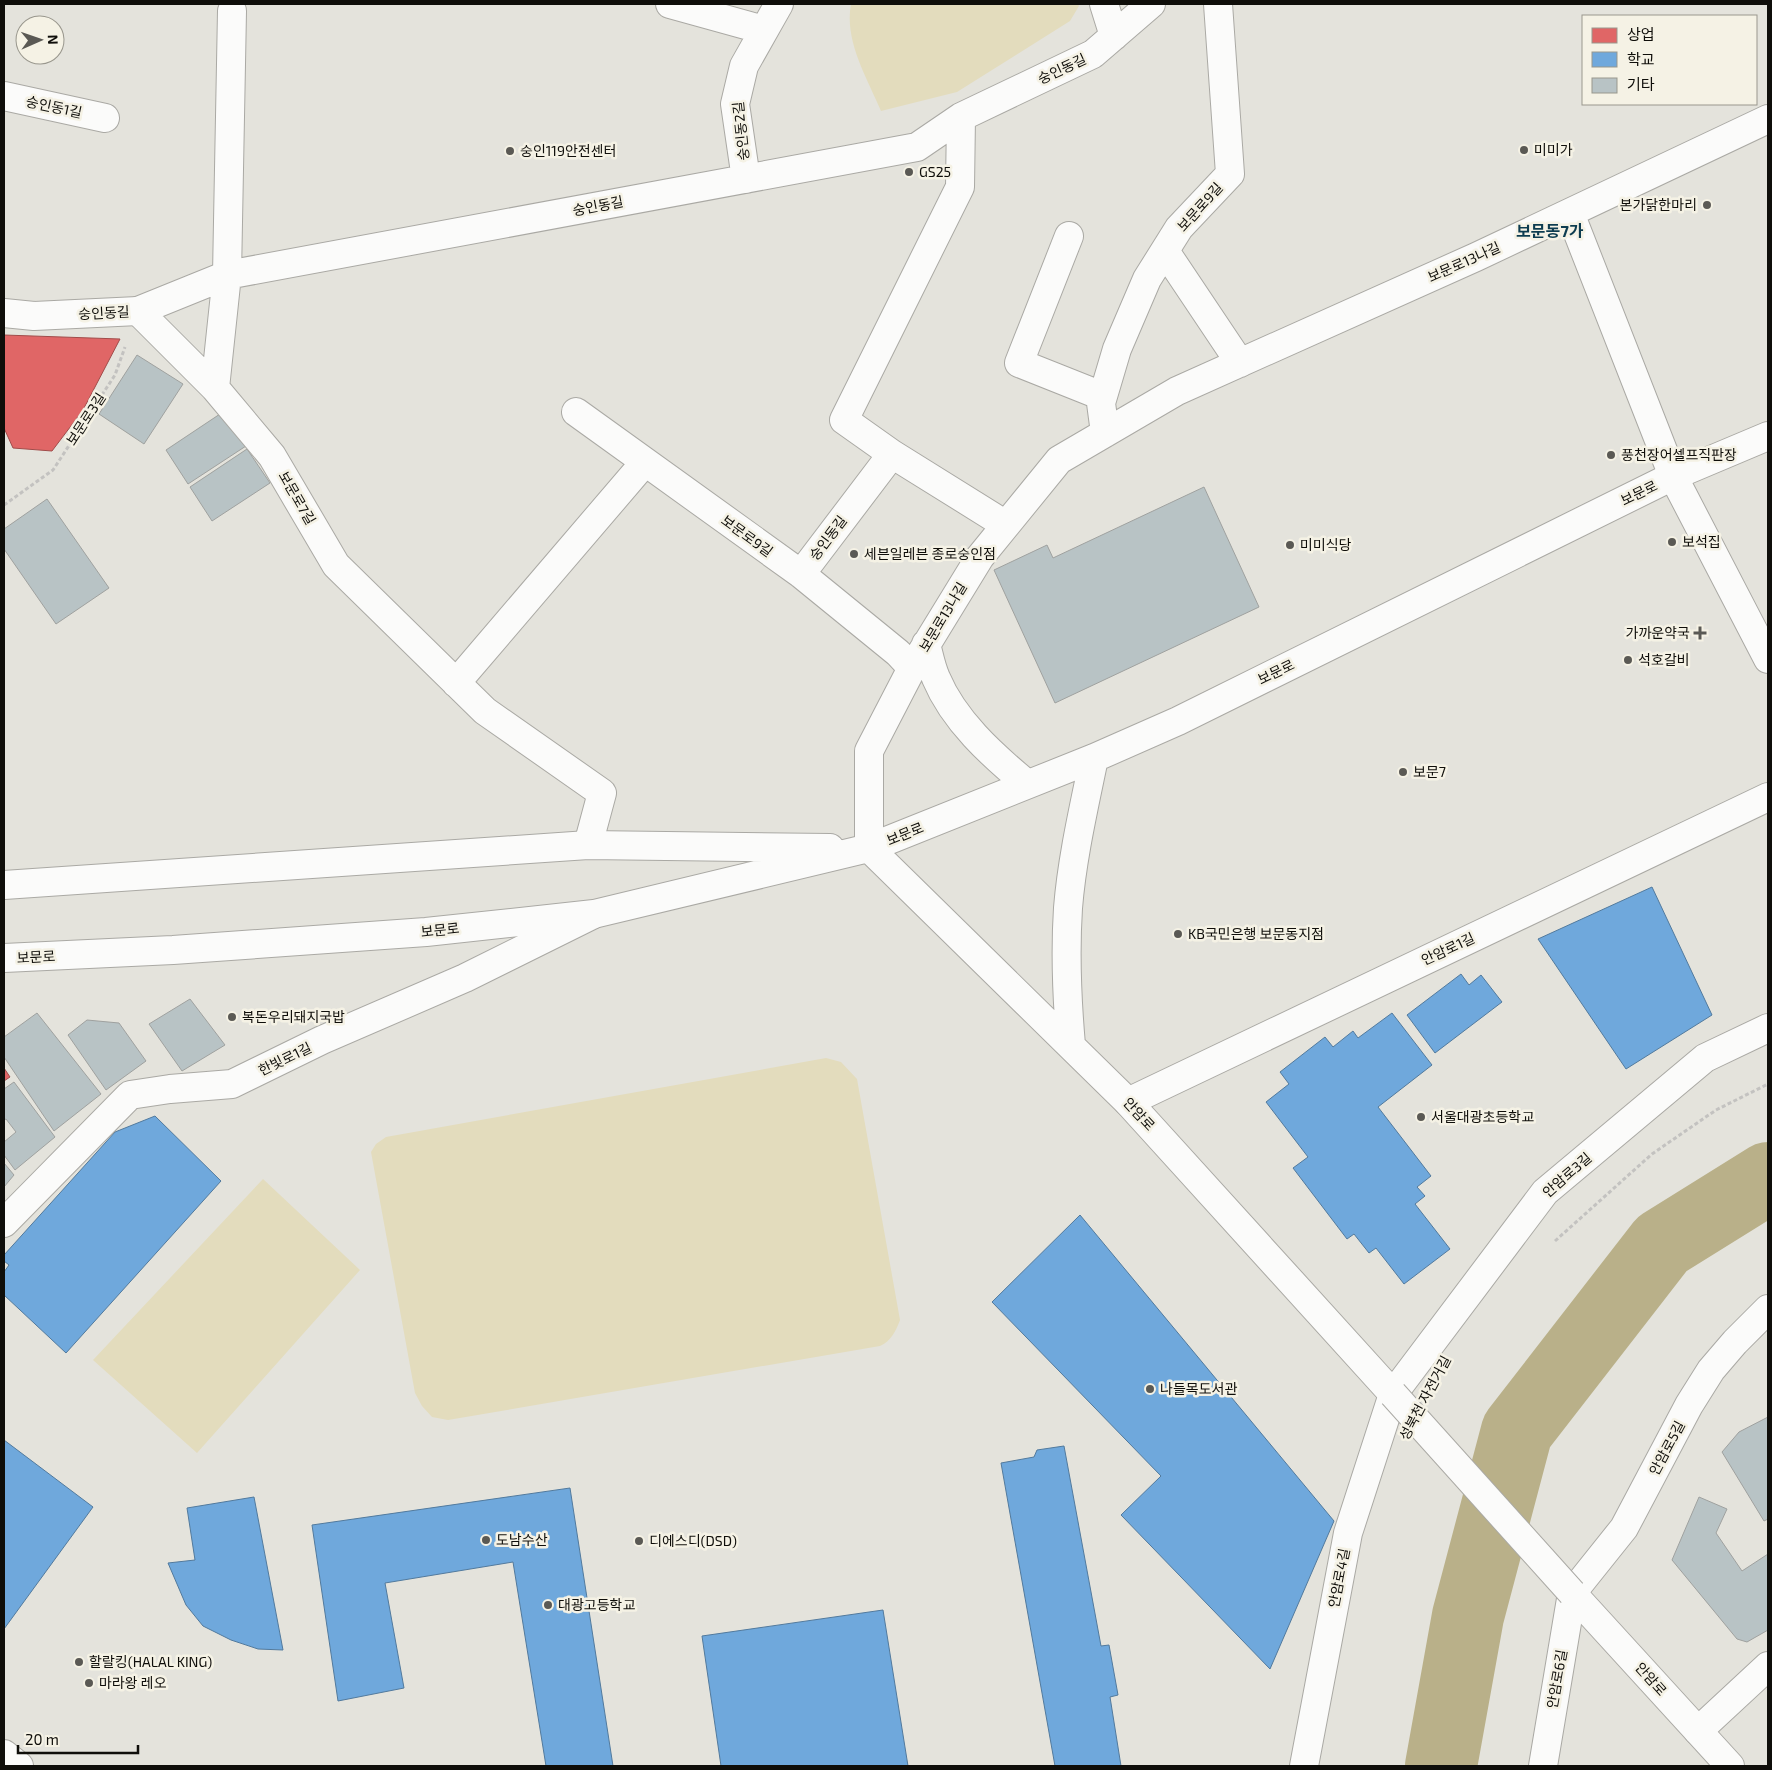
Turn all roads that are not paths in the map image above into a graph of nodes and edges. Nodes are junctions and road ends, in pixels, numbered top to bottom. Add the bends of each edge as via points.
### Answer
1 (670, 4) edge
2 (779, 4) edge
3 (1104, 4) edge
4 (1151, 4) edge
5 (1218, 4) edge
6 (232, 11) dead end
7 (764, 30) junction
8 (1114, 36) junction
9 (4, 96) edge
10 (961, 117) junction
11 (105, 118) dead end
12 (1768, 119) edge
13 (746, 179) junction
14 (1570, 213) junction
15 (1070, 236) dead end
16 (1165, 251) junction
17 (227, 275) junction
18 (138, 311) junction
19 (4, 313) edge
20 (1240, 363) junction
21 (215, 388) junction
22 (1102, 396) junction
23 (576, 412) dead end
24 (1105, 433) junction
25 (1768, 436) edge
26 (892, 454) junction
27 (645, 462) junction
28 (1673, 476) junction
29 (1006, 525) junction
30 (801, 574) junction
31 (926, 644) junction
32 (1768, 659) edge
33 (912, 668) junction
34 (456, 683) junction
35 (1094, 758) junction
36 (1027, 784) junction
37 (1768, 797) edge
38 (588, 845) junction
39 (869, 848) junction
40 (4, 885) edge
41 (594, 914) junction
42 (4, 958) edge
43 (1768, 1028) edge
44 (1071, 1045) junction
45 (1128, 1102) junction
46 (4, 1223) edge
47 (1768, 1309) edge
48 (1393, 1394) junction
49 (1572, 1593) junction
50 (1768, 1666) edge
51 (1698, 1731) junction
52 (4, 1754) edge
53 (19, 1766) edge
54 (1304, 1766) edge
55 (1543, 1766) edge
56 (1730, 1766) edge

1 - 7 street
2 - 7 street, 숭인동2길
3 - 8 street
4 - 8 street, 숭인동길
5 - 16 street, 보문로9길 via 1230,174 1179,228
6 - 17 street
7 - 13 street, 숭인동2길 via 744,66 736,104
8 - 10 street, 숭인동길 via 1093,54
9 - 11 street, 숭인동1길
10 - 13 street, 숭인동길 via 917,147
10 - 26 street via 960,187 844,420
12 - 14 street, 보문로13나길
13 - 17 street, 숭인동길
14 - 20 street, 보문로13나길
14 - 28 street, 보문로
15 - 22 street via 1019,363
16 - 20 street
16 - 22 street, 보문로9길 via 1139,296
17 - 18 street, 숭인동길
17 - 21 street
18 - 19 street, 숭인동길 via 34,316
18 - 21 street, 보문로7길
20 - 24 street, 보문로13나길 via 1177,391
21 - 34 street, 보문로7길 via 272,456 336,565
22 - 24 street, 보문로9길
23 - 27 street, 보문로9길
24 - 29 street, 보문로13나길 via 1059,460
25 - 28 street, 보문로
26 - 29 street
26 - 30 street, 숭인동길
27 - 30 street, 보문로9길
27 - 34 street
28 - 32 street, 보문로
28 - 35 street, 보문로 via 1178,721
29 - 31 street, 보문로13나길 via 980,557
30 - 33 street, 보문로9길
31 - 33 street, 보문로13나길
31 - 36 street via 936,678 970,732
33 - 39 street, 보문로13나길 via 869,751
34 - 38 street, 보문로7길 via 485,711 602,793
35 - 36 street, 보문로
35 - 44 street via 1068,908 1067,998
36 - 39 street, 보문로
37 - 45 street, 안암로1길
38 - 39 street, 보문로
38 - 40 street, 보문로
39 - 41 street, 보문로
39 - 44 street, 안암로
41 - 42 street, 보문로 via 426,932
41 - 46 street, 한빛로1길 via 464,978 322,1040 232,1084 130,1095
43 - 48 street, 안암로3길 via 1705,1058 1545,1192
44 - 45 street, 안암로
45 - 48 street, 안암로
47 - 49 street, 안암로5길 via 1711,1370 1624,1528
48 - 49 street, 안암로, bridge
48 - 54 street, 안암로4길 via 1348,1533
49 - 51 street, 안암로
49 - 55 street, 안암로6길
50 - 51 street
51 - 56 street, 안암로
52 - 53 street

